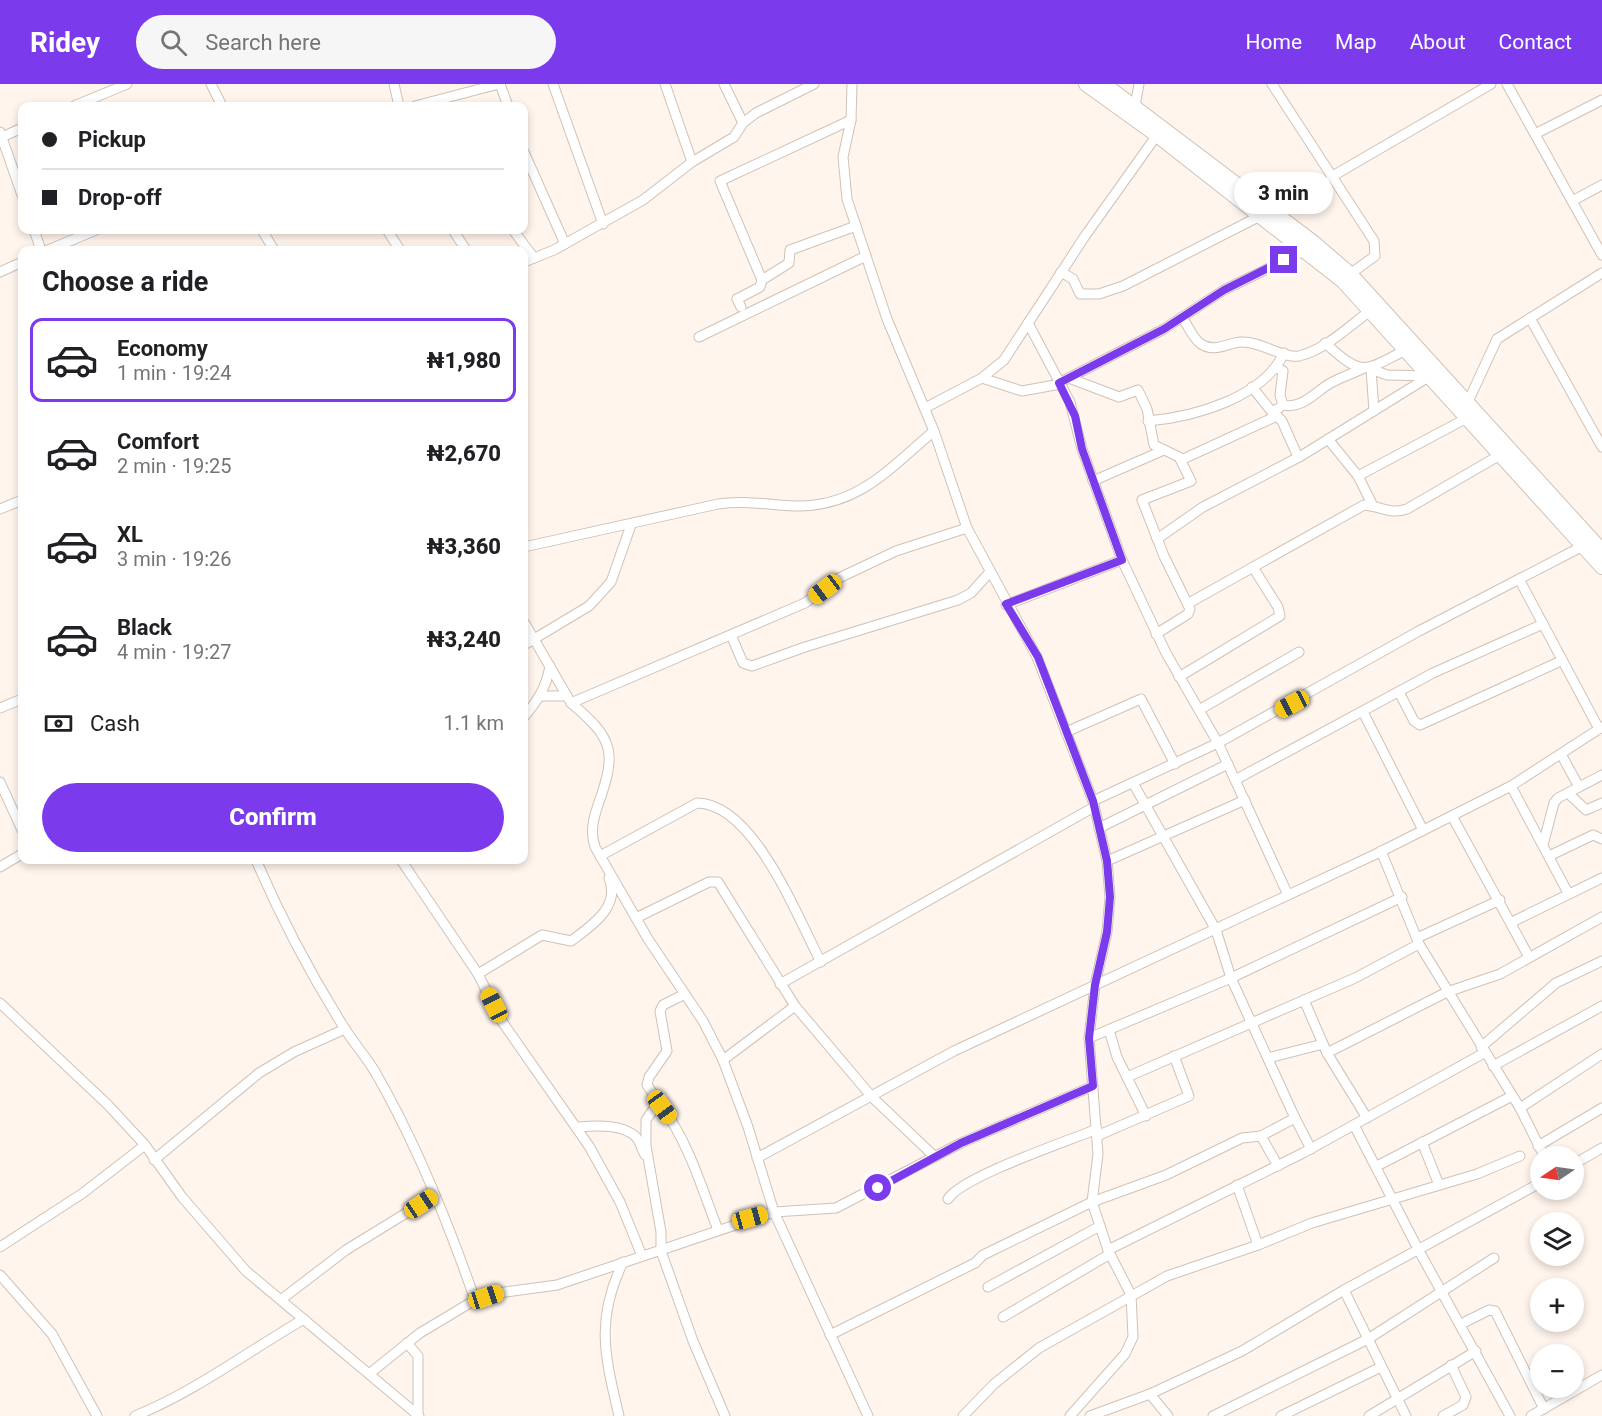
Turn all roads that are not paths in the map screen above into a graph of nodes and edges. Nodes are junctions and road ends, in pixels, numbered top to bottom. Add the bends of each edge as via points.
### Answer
1 (127, 84) edge
2 (211, 84) edge
3 (394, 84) edge
4 (500, 84) edge
5 (552, 84) edge
6 (665, 84) edge
7 (724, 84) edge
8 (814, 84) edge
9 (852, 84) edge
10 (1086, 84) edge
11 (1104, 84) edge
12 (1140, 84) edge
13 (1272, 84) edge
14 (1491, 84) edge
15 (1507, 84) edge
16 (1602, 100) edge
17 (84, 102) edge
18 (220, 102) edge
19 (398, 102) edge
20 (430, 102) edge
21 (507, 102) edge
22 (1135, 106) junction
23 (851, 120) junction
24 (743, 123) junction
25 (18, 129) edge
26 (1535, 134) junction
27 (1, 135) edge
28 (1157, 135) junction
29 (10, 156) junction
30 (0, 161) edge
31 (528, 161) edge
32 (692, 162) junction
33 (1331, 177) junction
34 (18, 182) edge
35 (1602, 184) edge
36 (1572, 201) junction
37 (1260, 216) junction
38 (603, 224) junction
39 (856, 226) junction
40 (86, 234) edge
41 (565, 244) junction
42 (58, 246) edge
43 (528, 250) edge
44 (1304, 251) junction
45 (1602, 255) edge
46 (866, 256) junction
47 (534, 258) junction
48 (528, 260) edge
49 (18, 264) edge
50 (0, 272) edge
51 (1061, 272) junction
52 (1602, 273) edge
53 (1350, 274) junction
54 (762, 280) junction
55 (741, 307) dead end
56 (1370, 311) junction
57 (1182, 317) junction
58 (1530, 318) junction
59 (1028, 323) junction
60 (699, 337) dead end
61 (1325, 343) junction
62 (1406, 350) junction
63 (1284, 353) junction
64 (1277, 368) junction
65 (1368, 368) junction
66 (1430, 376) junction
67 (982, 378) junction
68 (1069, 378) junction
69 (1059, 383) junction
70 (1252, 387) junction
71 (1283, 405) junction
72 (925, 408) junction
73 (1374, 411) junction
74 (1467, 411) junction
75 (1274, 414) junction
76 (1148, 421) junction
77 (934, 431) junction
78 (1328, 439) junction
79 (1602, 447) edge
80 (1164, 450) junction
81 (1500, 455) junction
82 (1298, 457) junction
83 (1181, 460) junction
84 (1358, 476) junction
85 (1094, 481) junction
86 (18, 502) edge
87 (1373, 506) junction
88 (0, 509) edge
89 (630, 525) junction
90 (967, 528) junction
91 (1157, 539) junction
92 (1582, 546) junction
93 (528, 547) edge
94 (1602, 551) edge
95 (1122, 560) junction
96 (1602, 567) edge
97 (1254, 569) junction
98 (989, 573) junction
99 (1519, 579) junction
100 (1189, 603) junction
101 (1006, 604) junction
102 (1543, 624) junction
103 (528, 630) edge
104 (1156, 634) junction
105 (730, 635) junction
106 (533, 639) junction
107 (528, 642) edge
108 (1299, 652) dead end
109 (1561, 661) junction
110 (550, 666) junction
111 (1179, 677) junction
112 (1399, 692) junction
113 (541, 696) junction
114 (569, 700) junction
115 (18, 701) edge
116 (0, 708) edge
117 (1198, 710) junction
118 (528, 712) edge
119 (1363, 712) junction
120 (1600, 728) edge
121 (1066, 732) junction
122 (1218, 743) junction
123 (1561, 754) junction
124 (1175, 764) junction
125 (1228, 764) junction
126 (1602, 775) edge
127 (1235, 780) junction
128 (0, 782) edge
129 (1133, 783) junction
130 (1511, 786) junction
131 (1579, 787) junction
132 (1568, 793) junction
133 (1245, 800) junction
134 (1602, 803) edge
135 (1094, 804) junction
136 (1146, 806) junction
137 (1452, 816) junction
138 (18, 821) edge
139 (1099, 828) junction
140 (1423, 830) junction
141 (1164, 837) junction
142 (1602, 839) edge
143 (1543, 845) junction
144 (1381, 851) junction
145 (18, 856) edge
146 (600, 856) junction
147 (1549, 856) junction
148 (1107, 861) junction
149 (257, 864) edge
150 (404, 864) edge
151 (0, 867) edge
152 (1602, 878) edge
153 (1568, 893) junction
154 (1288, 895) junction
155 (1402, 897) junction
156 (1500, 900) junction
157 (636, 918) junction
158 (1602, 918) edge
159 (1512, 922) junction
160 (1216, 930) junction
161 (1418, 941) junction
162 (1529, 957) junction
163 (1602, 961) edge
164 (821, 962) junction
165 (478, 974) junction
166 (1231, 978) junction
167 (780, 984) junction
168 (1095, 985) junction
169 (1447, 992) junction
170 (685, 994) junction
171 (1304, 1000) junction
172 (0, 1003) edge
173 (795, 1006) junction
174 (1602, 1007) edge
175 (1251, 1022) junction
176 (345, 1029) junction
177 (1109, 1030) junction
178 (1089, 1038) junction
179 (1325, 1048) junction
180 (1482, 1050) junction
181 (1602, 1054) edge
182 (1174, 1056) junction
183 (1268, 1058) junction
184 (723, 1060) junction
185 (1493, 1066) junction
186 (1127, 1077) junction
187 (1093, 1086) junction
188 (1512, 1096) junction
189 (872, 1097) junction
190 (662, 1107) junction
191 (1520, 1108) junction
192 (1602, 1108) edge
193 (1146, 1116) junction
194 (1295, 1118) junction
195 (1367, 1118) junction
196 (1354, 1125) junction
197 (576, 1127) junction
198 (1097, 1132) junction
199 (1261, 1136) junction
200 (1422, 1142) junction
201 (145, 1145) junction
202 (1538, 1146) joint
203 (1602, 1148) edge
204 (1311, 1149) junction
205 (1520, 1156) dead end
206 (935, 1157) junction
207 (646, 1158) junction
208 (757, 1158) junction
209 (1584, 1158) edge
210 (154, 1160) junction
211 (1278, 1166) junction
212 (1377, 1166) junction
213 (1236, 1185) junction
214 (1439, 1185) junction
215 (1530, 1188) edge
216 (434, 1196) junction
217 (1392, 1198) junction
218 (948, 1199) dead end
219 (1092, 1202) junction
220 (774, 1212) junction
221 (1100, 1226) junction
222 (718, 1230) junction
223 (1258, 1245) junction
224 (0, 1246) edge
225 (1418, 1249) junction
226 (661, 1251) junction
227 (1109, 1252) junction
228 (642, 1256) junction
229 (1494, 1258) dead end
230 (623, 1262) junction
231 (0, 1275) edge
232 (988, 1287) dead end
233 (1344, 1290) junction
234 (1442, 1292) junction
235 (1131, 1295) junction
236 (282, 1299) junction
237 (475, 1300) junction
238 (1003, 1317) dead end
239 (304, 1319) junction
240 (1461, 1324) junction
241 (830, 1335) junction
242 (1368, 1339) junction
243 (407, 1343) junction
244 (1476, 1351) junction
245 (1451, 1365) junction
246 (1381, 1366) junction
247 (369, 1374) junction
248 (1602, 1375) edge
249 (1150, 1394) junction
250 (1398, 1400) junction
251 (1544, 1409) junction
252 (97, 1416) edge
253 (135, 1416) edge
254 (418, 1416) edge
255 (619, 1416) edge
256 (725, 1416) edge
257 (868, 1416) edge
258 (963, 1416) edge
259 (1070, 1416) edge
260 (1090, 1416) edge
261 (1168, 1416) edge
262 (1213, 1416) edge
263 (1281, 1416) edge
264 (1369, 1416) edge
265 (1406, 1416) edge
266 (1443, 1416) edge
267 (1510, 1416) edge
268 (1531, 1416) edge

1 - 17 street
2 - 18 street
3 - 19 street
4 - 20 street
4 - 21 street
5 - 38 street
6 - 32 street
7 - 24 street
8 - 24 street via 765,107
9 - 23 street
10 - 28 main road
11 - 22 main road
12 - 22 street
13 - 33 street
14 - 33 street
15 - 26 street
16 - 26 street
22 - 53 main road
23 - 39 street via 843,157 844,179
23 - 54 street via 720,181
24 - 32 street via 734,137
25 - 27 street
26 - 36 street
27 - 29 street
28 - 37 main road
28 - 51 street
29 - 30 street
29 - 34 street
31 - 41 street
32 - 38 street via 643,200
33 - 53 street via 1374,241 1376,250 1375,256
35 - 36 street
36 - 45 street
37 - 44 main road
37 - 51 street via 1123,286 1099,294 1080,294 1073,279
38 - 41 street
39 - 46 street
39 - 54 street via 790,250 789,263
40 - 42 street
41 - 47 street
43 - 47 street
44 - 56 main road via 1344,282
44 - 57 street via 1224,290
46 - 60 street
46 - 72 street via 887,319
47 - 48 street
49 - 50 street
51 - 59 street
52 - 58 street
53 - 74 main road
54 - 55 street via 760,287 737,299
56 - 61 street
56 - 62 main road
57 - 63 street via 1200,344 1220,349 1240,342 1266,345
57 - 68 street
58 - 74 street via 1497,339
58 - 79 street
59 - 67 street via 1004,360
59 - 69 street
61 - 63 street via 1300,356
61 - 65 street via 1341,358
62 - 65 street
62 - 66 main road
63 - 64 street
64 - 70 street
64 - 71 street via 1283,371
65 - 66 street via 1387,375
65 - 71 street via 1330,383 1301,404
65 - 73 street
66 - 73 street
66 - 74 main road
67 - 69 street via 1022,391
67 - 72 street
68 - 69 street
68 - 76 street via 1119,396 1138,390
69 - 85 street via 1075,416
70 - 75 street
70 - 76 street via 1193,415
71 - 75 street
72 - 77 street
73 - 78 street
74 - 81 main road
74 - 84 street
74 - 94 main road
75 - 82 street
75 - 83 street
76 - 80 street via 1154,445
77 - 89 street via 871,485 837,500 796,506 739,501
77 - 90 street
78 - 82 street
78 - 84 street
80 - 83 street
80 - 85 street
81 - 87 street via 1407,509 1384,511
81 - 92 main road
82 - 91 street via 1203,507
83 - 91 street via 1191,481 1142,500
84 - 87 street
85 - 95 street
86 - 88 street
87 - 97 street via 1364,505 1348,513
89 - 93 street
89 - 106 street via 611,582 589,606
90 - 98 street
90 - 105 street via 896,551 839,578 805,603
91 - 100 street
92 - 96 main road
92 - 99 street
95 - 101 street
95 - 104 street
97 - 100 street
97 - 111 street via 1280,616
98 - 101 street
98 - 105 street via 971,593 958,600 749,667 743,663
99 - 102 street
99 - 122 street
100 - 104 street via 1188,614
101 - 121 street via 1038,657
102 - 109 street
102 - 112 street
103 - 106 street
104 - 111 street
105 - 114 street
106 - 107 street
106 - 110 street
108 - 117 street
109 - 112 street via 1420,725
109 - 120 street
110 - 113 street
110 - 114 street
111 - 117 street
112 - 119 street
113 - 114 street
113 - 118 street
114 - 146 street via 593,721 609,749 605,786 593,821 592,836
115 - 116 street
117 - 122 street
119 - 127 street
119 - 140 street
120 - 123 street
121 - 124 street via 1141,699
121 - 135 street
122 - 124 street
122 - 125 street
123 - 130 street
123 - 131 street
124 - 129 street
125 - 127 street
125 - 136 street
126 - 131 street
127 - 133 street
128 - 138 street
129 - 135 street
129 - 136 street
130 - 137 street
130 - 143 street
131 - 132 street
132 - 134 street via 1586,810
132 - 143 street via 1554,803
133 - 141 street
133 - 154 street
135 - 139 street
135 - 164 street
136 - 139 street
136 - 141 street
137 - 140 street
137 - 156 street
139 - 148 street
140 - 144 street
141 - 148 street
141 - 160 street
142 - 147 street via 1593,836
143 - 147 street
144 - 154 street
144 - 155 street
145 - 151 street
146 - 157 street
146 - 164 street via 697,803 708,803 744,828 776,873
146 - 165 street via 612,884 600,920 571,941 542,935
147 - 153 street
148 - 168 street via 1107,932
149 - 176 street via 283,922
150 - 165 street
152 - 153 street
153 - 159 street
154 - 160 street
155 - 161 street
155 - 166 street
156 - 159 street
156 - 161 street
157 - 167 street via 709,882 718,882
157 - 170 street
158 - 162 street
159 - 162 street
160 - 166 street
160 - 168 street
161 - 169 street
161 - 171 street via 1355,978
162 - 169 street via 1482,982
163 - 180 street via 1556,983
164 - 167 street
165 - 197 street via 501,1020
166 - 175 street
166 - 177 street
167 - 173 street
168 - 178 street
168 - 189 street via 954,1051
169 - 179 street
169 - 180 street
170 - 184 street
170 - 190 street via 663,1005 660,1011 667,1051 647,1085
171 - 175 street
171 - 179 street
172 - 201 street
173 - 184 street
173 - 189 street
174 - 185 street
175 - 182 street
175 - 183 street
176 - 210 street via 259,1073
176 - 216 street via 373,1069
177 - 178 street
177 - 186 street
178 - 187 street
179 - 183 street
179 - 195 street
180 - 185 street
180 - 195 street
181 - 191 street
182 - 186 street
182 - 193 street via 1189,1096
183 - 194 street
184 - 208 street
185 - 188 street
186 - 193 street
187 - 198 street
187 - 206 street
188 - 191 street
188 - 200 street
189 - 206 street
189 - 208 street
190 - 207 street via 652,1110 646,1120
190 - 222 street via 694,1166
191 - 202 street
192 - 202 street
193 - 198 street
194 - 199 street
194 - 204 street
195 - 196 street
196 - 204 street
196 - 212 street
197 - 207 street via 619,1128 636,1137
197 - 228 street via 620,1202
198 - 218 street via 983,1176
198 - 219 street
199 - 211 street
199 - 219 street via 1242,1138 1166,1175
200 - 212 street
200 - 214 street
201 - 210 street
201 - 224 street via 82,1193
203 - 209 street
204 - 211 street
205 - 214 street
206 - 220 street via 836,1208
207 - 226 street via 661,1232
208 - 220 street
210 - 236 street via 246,1271
211 - 213 street
212 - 217 street
213 - 223 street
213 - 227 street
214 - 217 street
215 - 225 street
216 - 236 street via 346,1250
216 - 237 street
217 - 223 street
217 - 225 street
219 - 221 street
219 - 241 street
220 - 222 street
220 - 241 street
221 - 227 street
221 - 232 street
222 - 226 street
223 - 235 street via 1184,1268
225 - 233 street
225 - 234 street
226 - 228 street
226 - 256 street
227 - 235 street
227 - 238 street
228 - 230 street
229 - 234 street
230 - 237 street via 557,1285
230 - 255 street via 609,1298 604,1337
231 - 252 street via 52,1334
233 - 242 street
233 - 249 street via 1242,1351
234 - 240 street
234 - 242 street
235 - 258 street via 1039,1348 994,1384
235 - 259 street via 1133,1337 1125,1354
236 - 239 street
237 - 243 street
239 - 247 street
239 - 253 street via 223,1372 168,1403
240 - 244 street
240 - 251 street via 1489,1310 1495,1311
241 - 257 street
242 - 246 street
242 - 262 street
243 - 247 street
243 - 254 street via 418,1356
244 - 245 street
244 - 267 street
245 - 250 street
245 - 266 street via 1466,1397
246 - 250 street
246 - 263 street
247 - 254 street
248 - 251 street
249 - 260 street
249 - 261 street
250 - 264 street
250 - 265 street
251 - 268 street

